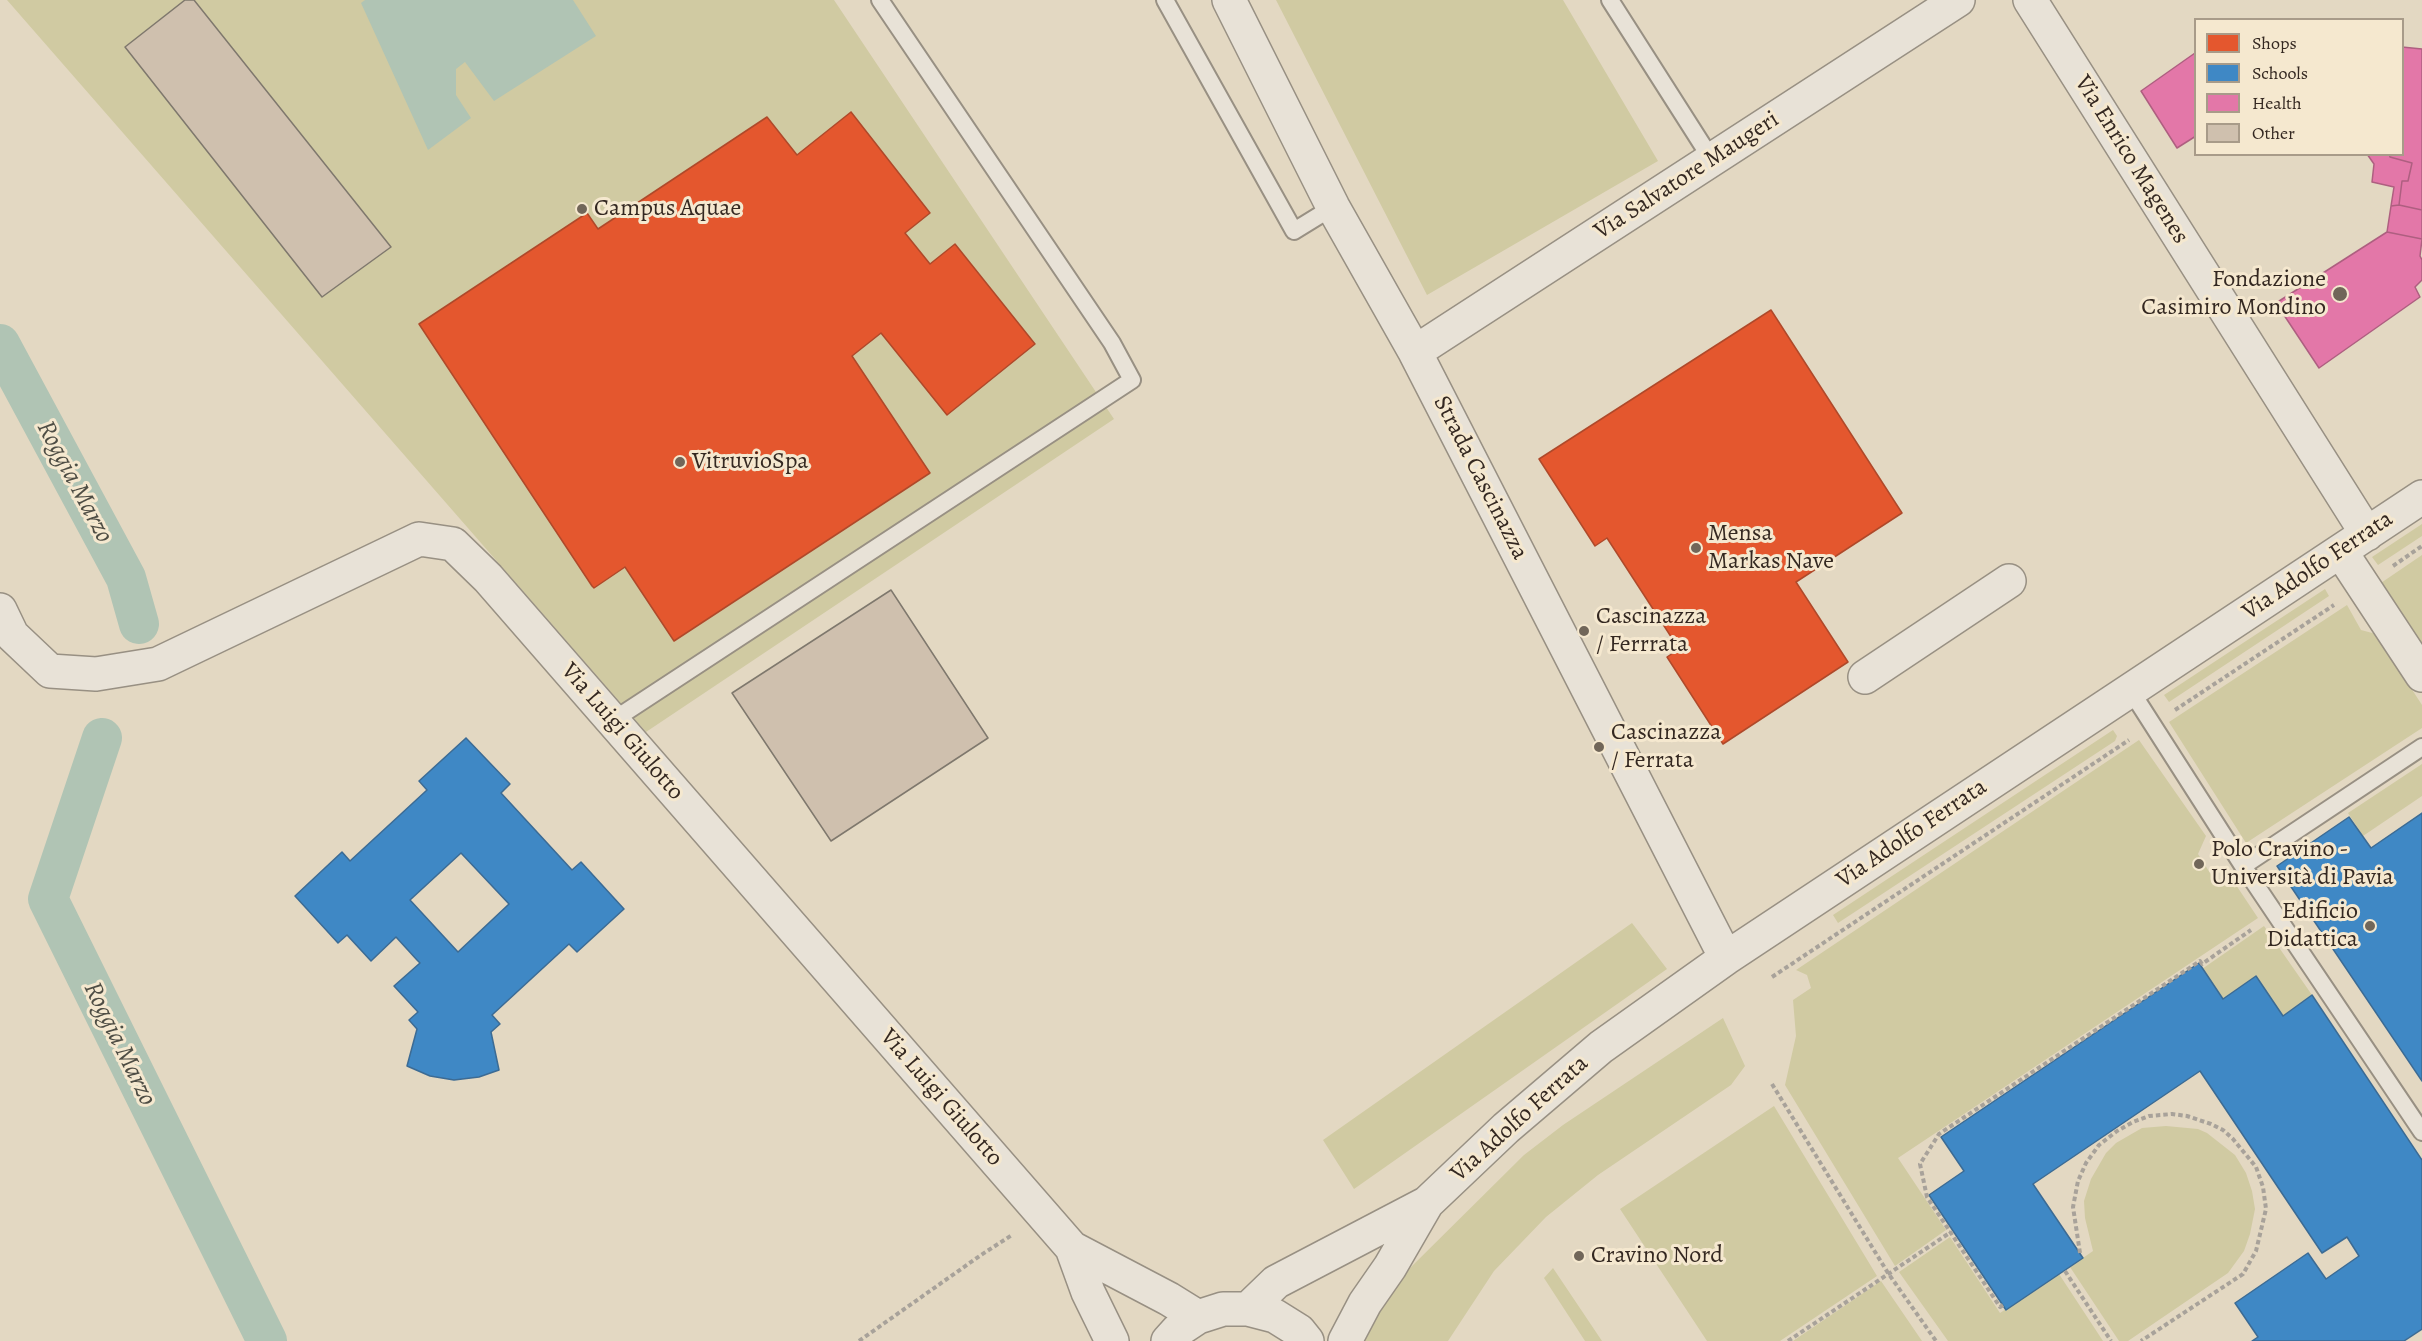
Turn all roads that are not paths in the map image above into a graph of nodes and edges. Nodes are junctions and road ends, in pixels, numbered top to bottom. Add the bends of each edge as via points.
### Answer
1 (880, 0) edge
2 (1165, 0) edge
3 (1229, 0) edge
4 (1610, 0) edge
5 (1959, 0) edge
6 (2030, 0) edge
7 (1712, 160) junction
8 (1333, 207) junction
9 (1415, 352) junction
10 (2422, 497) edge
11 (2354, 543) junction
12 (2009, 581) dead end
13 (0, 610) edge
14 (2422, 675) edge
15 (1865, 677) dead end
16 (2131, 691) junction
17 (612, 721) junction
18 (2422, 747) edge
19 (2243, 866) junction
20 (1726, 958) junction
21 (2422, 1132) edge
22 (1427, 1203) junction
23 (1072, 1248) junction
24 (1248, 1309) junction
25 (1198, 1317) junction
26 (1112, 1341) edge
27 (1168, 1341) edge
28 (1307, 1341) edge
29 (1345, 1341) edge

1 - 17 lane via 1106,334 1132,380
2 - 8 lane via 1294,231
3 - 8 street, Strada Cascinazza
4 - 7 lane
5 - 7 street, Via Salvatore Maugeri
6 - 11 street, Via Enrico Magenes
7 - 9 street, Via Salvatore Maugeri
8 - 9 street, Strada Cascinazza
9 - 20 street, Strada Cascinazza
10 - 11 street, Via Adolfo Ferrata
11 - 14 street, Via Enrico Magenes via 2363,586
11 - 16 street, Via Adolfo Ferrata
12 - 15 street
13 - 17 street, Via Luigi Giulotto via 12,635 50,671 96,674 158,664 419,539 453,544 488,578
16 - 19 lane
16 - 20 street, Via Adolfo Ferrata
17 - 23 street, Via Luigi Giulotto
18 - 19 lane
19 - 21 lane
20 - 22 street, Via Adolfo Ferrata via 1601,1047 1506,1128
22 - 24 street, Via Adolfo Ferrata via 1275,1282
22 - 29 street, Via Adolfo Ferrata
23 - 25 street, Via Luigi Giulotto
23 - 26 street, Via Luigi Giulotto
24 - 25 street via 1223,1309
24 - 28 street via 1275,1316
25 - 27 street

